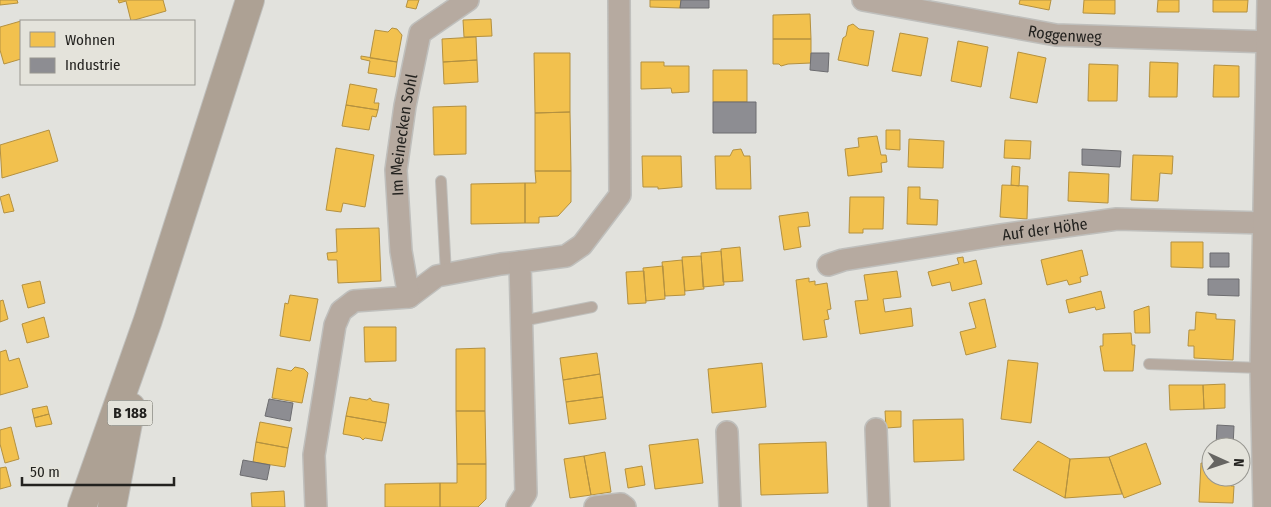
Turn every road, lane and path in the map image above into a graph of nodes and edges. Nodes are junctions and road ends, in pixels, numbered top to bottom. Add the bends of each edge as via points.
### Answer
1 (250, 0) edge
2 (468, 0) edge
3 (619, 0) edge
4 (863, 0) edge
5 (1268, 0) edge
6 (1269, 42) edge
7 (441, 181) dead end
8 (1265, 223) junction
9 (520, 262) junction
10 (828, 265) dead end
11 (446, 274) junction
12 (409, 297) junction
13 (592, 307) dead end
14 (148, 320) junction
15 (522, 321) junction
16 (1149, 364) dead end
17 (1261, 368) junction
18 (876, 430) dead end
19 (727, 432) dead end
20 (82, 507) edge
21 (112, 507) edge
22 (316, 507) edge
23 (517, 507) edge
24 (595, 507) edge
25 (625, 507) edge
26 (730, 507) edge
27 (879, 507) edge
28 (1264, 507) edge

1 - 14 main road, B 188
2 - 12 street, Im Meinecken Sohl via 420,33 405,106 396,170 401,251
3 - 9 street via 620,195 582,246 566,256
4 - 6 street, Roggenweg via 1056,35
5 - 6 street
6 - 8 street
7 - 11 lane
8 - 10 street, Auf der Höhe via 1117,219 1000,235
8 - 17 street
9 - 11 street
9 - 15 street
11 - 12 street via 437,276
12 - 22 street via 354,301 340,311 314,455
13 - 15 lane
14 - 20 main road, B 188
14 - 21 main road, B 188
15 - 23 street via 526,493
16 - 17 lane
17 - 28 street
18 - 27 street
19 - 26 street
24 - 25 street via 620,504

